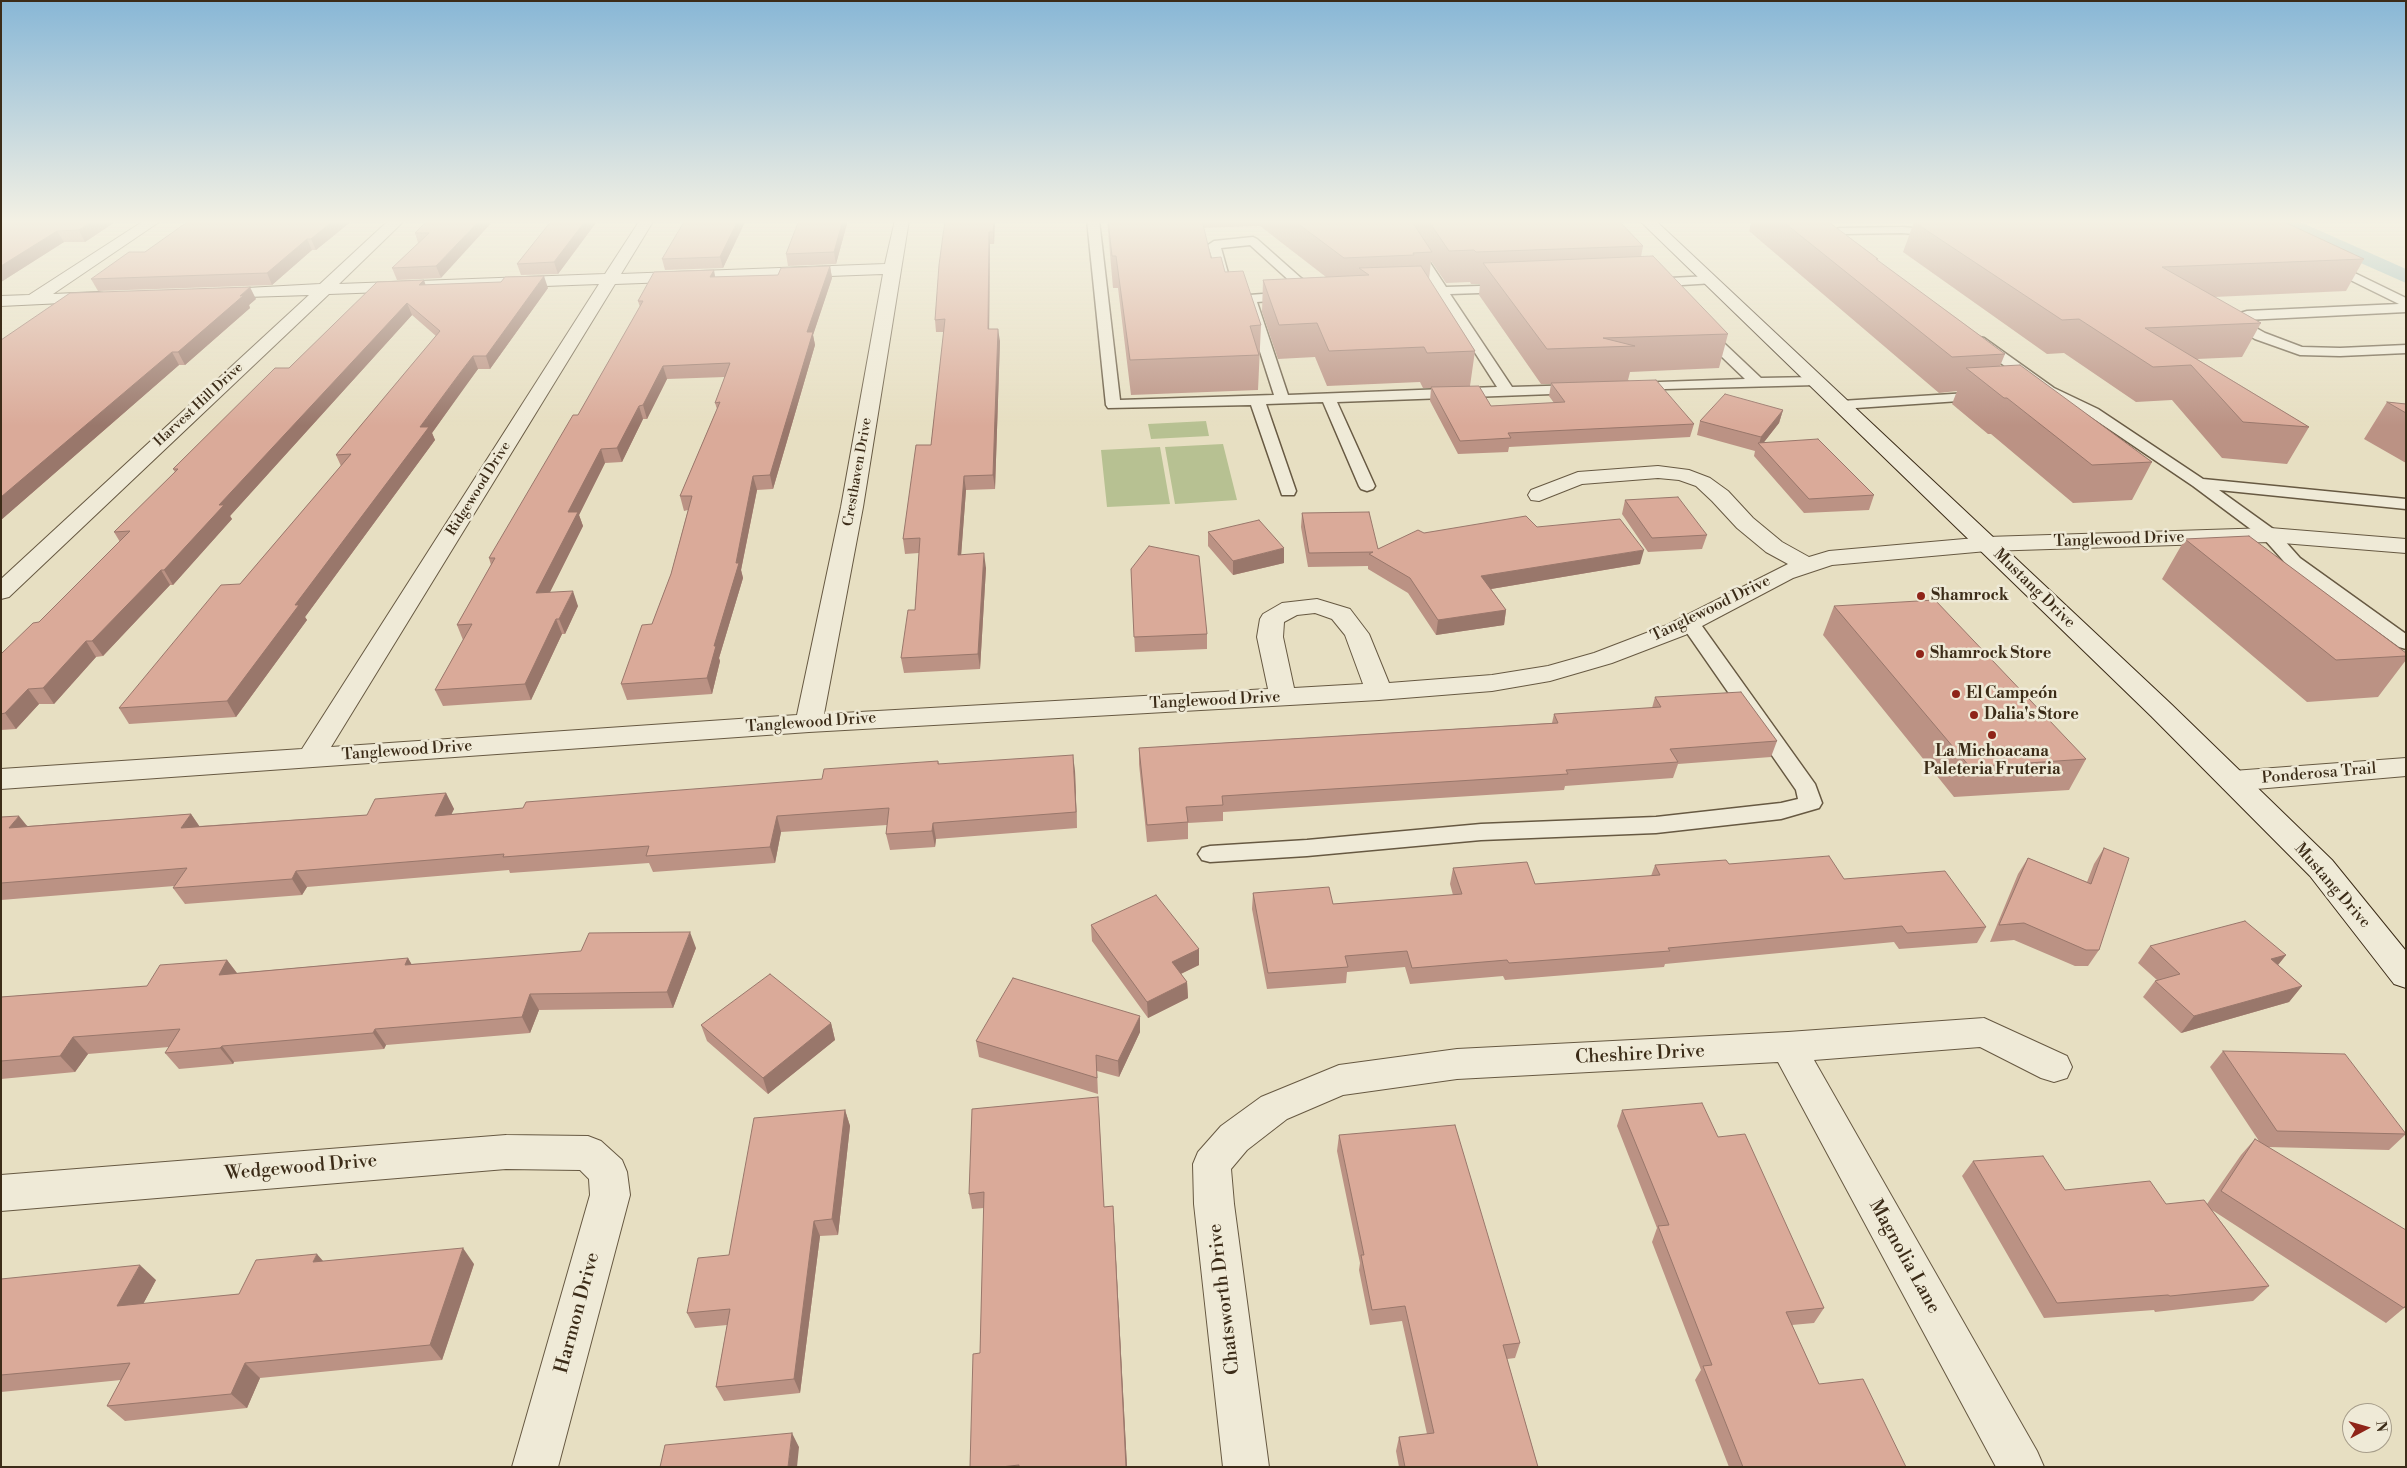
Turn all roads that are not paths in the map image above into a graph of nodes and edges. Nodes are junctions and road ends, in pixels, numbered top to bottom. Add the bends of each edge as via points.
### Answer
1 (50, 289) edge
2 (325, 289) junction
3 (338, 289) edge
4 (604, 289) edge
5 (889, 289) edge
6 (1100, 289) edge
7 (1233, 289) edge
8 (1311, 289) edge
9 (1439, 289) edge
10 (1655, 289) edge
11 (1661, 289) joint
12 (1666, 289) edge
13 (1718, 289) edge
14 (2377, 289) edge
15 (1521, 291) edge
16 (1393, 292) edge
17 (198, 294) edge
18 (1443, 295) junction
19 (110, 297) edge
20 (1249, 299) junction
21 (32, 300) junction
22 (2406, 303) edge
23 (5, 308) edge
24 (2406, 308) edge
25 (1694, 323) edge
26 (1970, 334) edge
27 (2406, 349) edge
28 (1816, 381) junction
29 (1756, 383) junction
30 (1597, 388) edge
31 (1617, 388) edge
32 (1507, 391) junction
33 (2049, 392) junction
34 (2030, 393) edge
35 (2001, 395) edge
36 (1328, 396) junction
37 (1282, 398) junction
38 (1257, 400) junction
39 (1841, 405) junction
40 (2199, 483) junction
41 (1367, 486) dead end
42 (1288, 491) dead end
43 (1539, 494) dead end
44 (2406, 504) edge
45 (2270, 536) junction
46 (1987, 544) junction
47 (2406, 546) edge
48 (1806, 565) junction
49 (1, 592) edge
50 (1690, 622) junction
51 (2406, 643) edge
52 (1378, 692) junction
53 (1283, 697) junction
54 (810, 723) junction
55 (312, 757) junction
56 (2406, 767) edge
57 (1, 779) edge
58 (2233, 781) junction
59 (1210, 854) dead end
60 (2406, 975) edge
61 (1788, 1047) junction
62 (2054, 1067) dead end
63 (1234, 1138) joint
64 (598, 1162) joint
65 (1, 1193) edge
66 (535, 1467) edge
67 (1246, 1467) edge
68 (2021, 1467) edge

1 - 21 street
2 - 3 street
2 - 17 street
2 - 49 street, Harvest Hill Drive
4 - 55 street, Ridgewood Drive
5 - 54 street, Cresthaven Drive via 852,507
6 - 38 lane via 1113,405
7 - 20 lane
8 - 20 lane via 1322,295
9 - 18 lane
10 - 11 lane
11 - 12 lane
13 - 28 street, Mustang Drive
14 - 22 lane
15 - 18 lane
16 - 18 lane
18 - 32 lane
19 - 21 street
20 - 37 lane
21 - 23 street
24 - 27 lane via 2330,310 2238,318 2244,327 2260,336 2300,351
25 - 29 lane
26 - 33 lane
28 - 29 lane
28 - 39 street, Mustang Drive
29 - 31 lane
30 - 32 lane
32 - 36 lane
33 - 34 lane
33 - 40 lane via 2093,412
35 - 39 lane
36 - 37 lane
36 - 41 lane
37 - 38 lane
38 - 42 lane
39 - 46 street, Mustang Drive
40 - 44 lane
40 - 45 lane
43 - 48 street via 1578,478 1658,472 1682,474 1703,482 1774,547
45 - 46 street, Tanglewood Drive
45 - 47 street, Tanglewood Drive
45 - 51 lane via 2294,562
46 - 48 street, Tanglewood Drive via 1829,558
46 - 58 street, Mustang Drive
48 - 50 street, Tanglewood Drive via 1786,572
50 - 52 street, Tanglewood Drive via 1602,658 1550,673 1492,683
50 - 59 lane via 1807,789 1811,803 1781,811 1656,825 1481,832
52 - 53 street, Tanglewood Drive
52 - 53 street via 1357,634 1341,614 1317,606 1291,608 1272,619 1270,637
53 - 54 street, Tanglewood Drive
54 - 55 street, Tanglewood Drive
55 - 57 street, Tanglewood Drive
56 - 58 street, Ponderosa Trail
58 - 60 street, Mustang Drive via 2321,868
61 - 62 street, Cheshire Drive via 1984,1032
61 - 63 street, Cheshire Drive via 1457,1064 1339,1080 1274,1108
61 - 68 street, Magnolia Lane
63 - 67 street, Chatsworth Drive via 1212,1164
64 - 65 street, Wedgewood Drive via 588,1153 506,1152
64 - 66 street, Harmon Drive via 608,1172 610,1195

